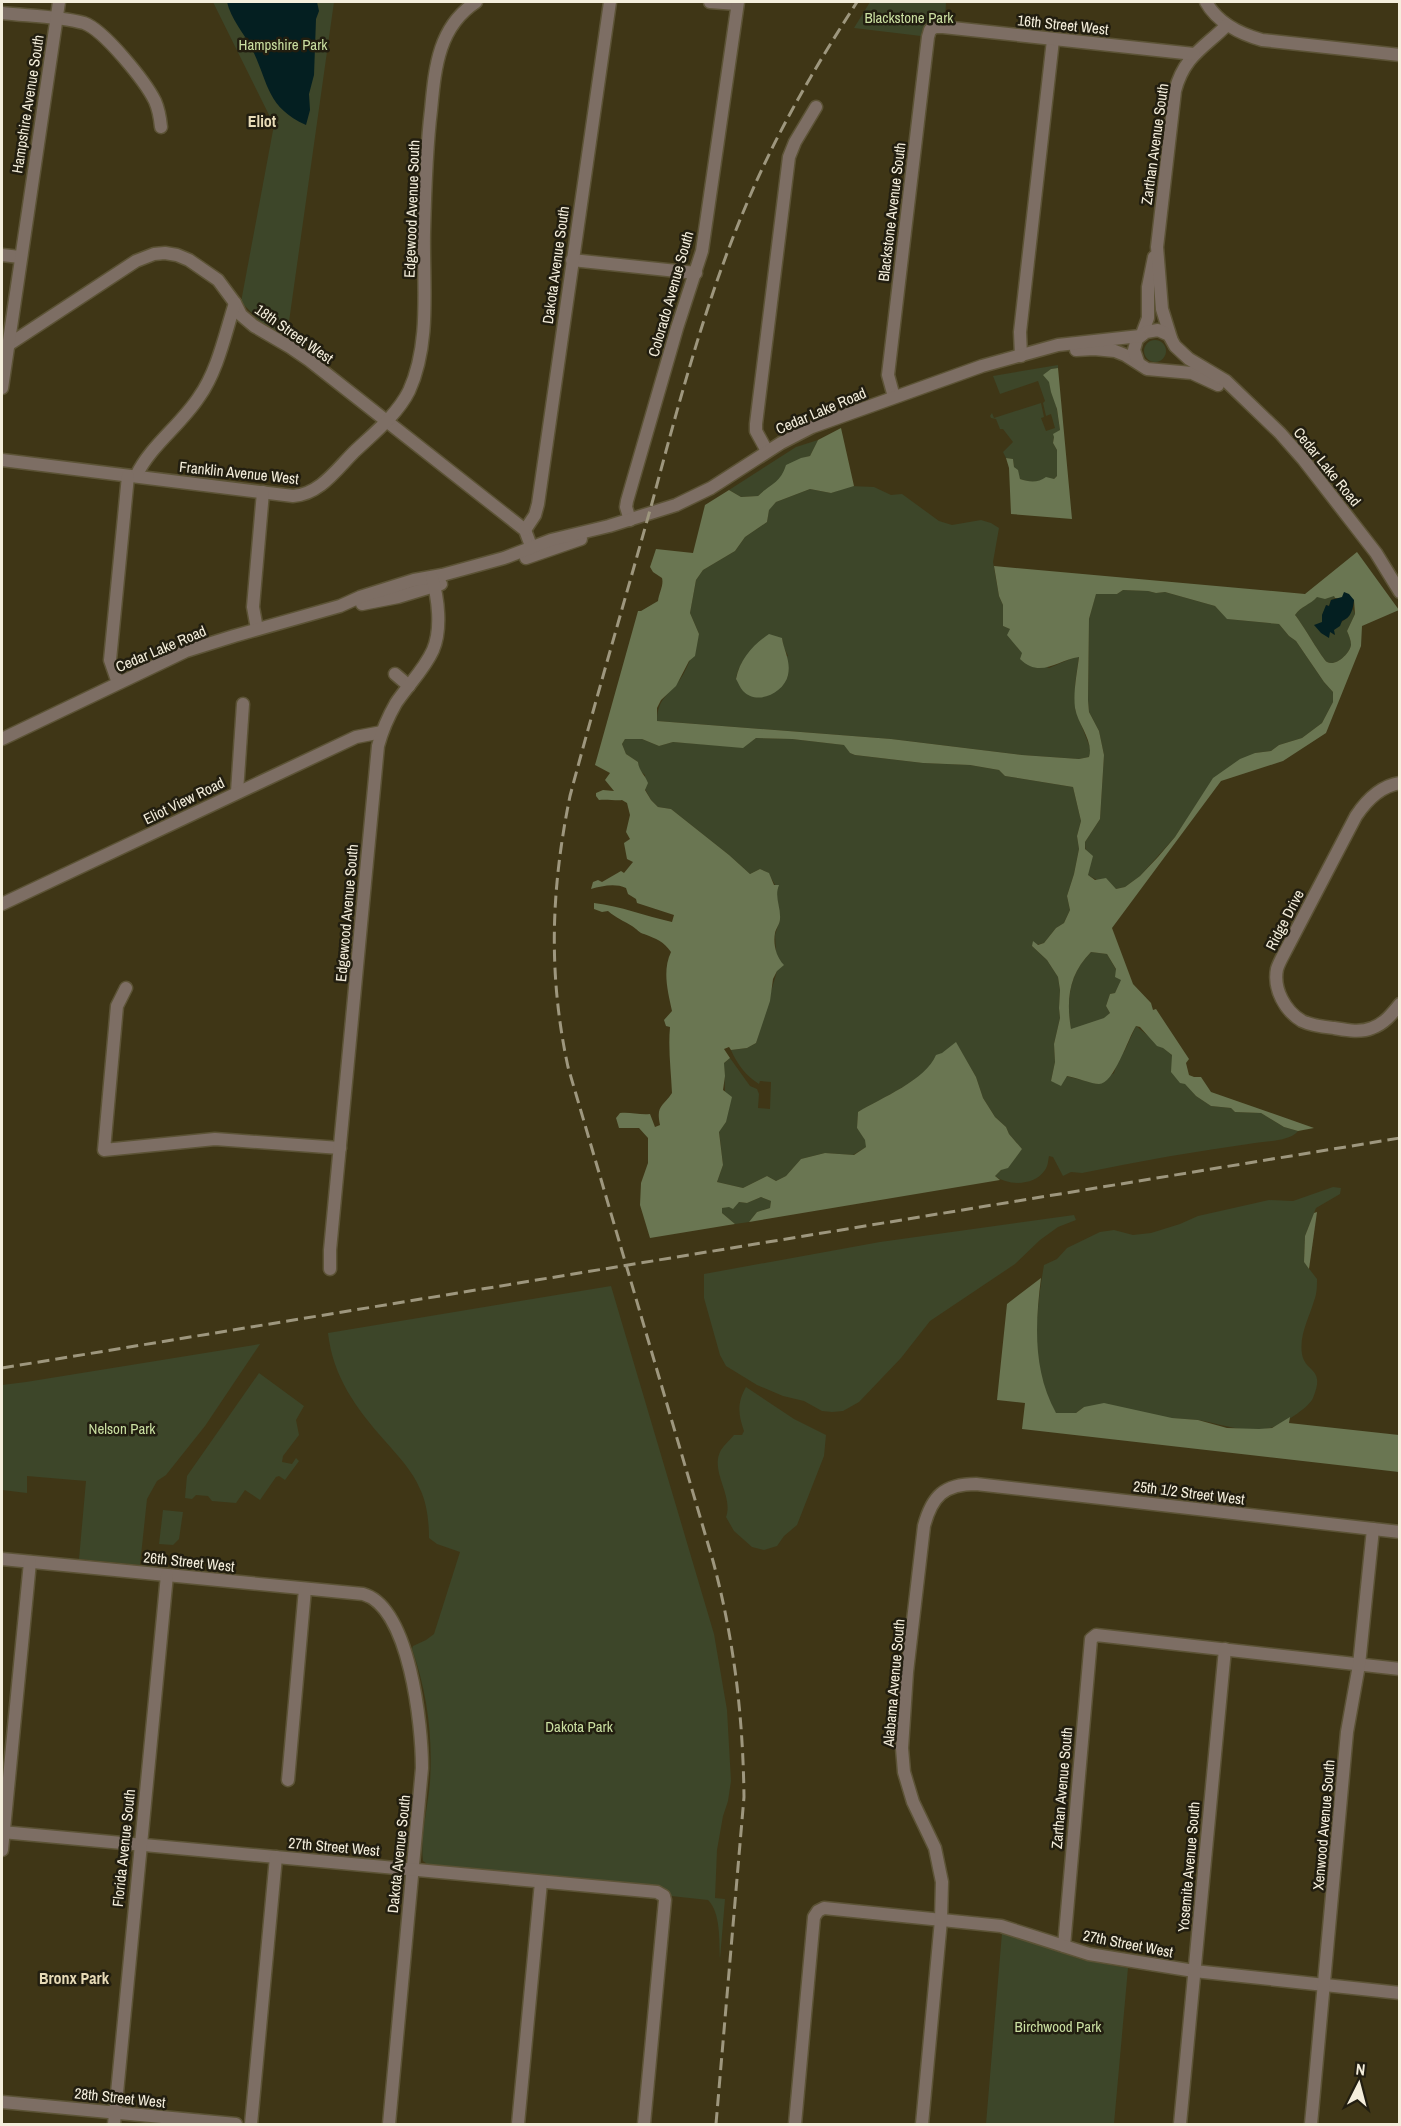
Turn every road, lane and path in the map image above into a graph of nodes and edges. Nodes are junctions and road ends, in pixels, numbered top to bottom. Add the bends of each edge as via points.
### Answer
1 (59, 2) edge
2 (476, 2) edge
3 (610, 2) edge
4 (710, 2) edge
5 (1206, 2) edge
6 (738, 3) edge
7 (2, 13) edge
8 (56, 19) junction
9 (1227, 25) junction
10 (930, 30) joint
11 (1053, 40) junction
12 (1194, 54) junction
13 (1400, 55) edge
14 (816, 107) dead end
15 (161, 127) dead end
16 (1157, 247) junction
17 (2, 255) edge
18 (21, 257) junction
19 (572, 260) junction
20 (696, 273) junction
21 (235, 303) junction
22 (1141, 335) junction
23 (1173, 342) junction
24 (8, 345) junction
25 (1021, 356) junction
26 (1138, 362) junction
27 (1157, 370) junction
28 (2, 388) edge
29 (894, 397) junction
30 (1250, 405) junction
31 (386, 421) junction
32 (767, 452) junction
33 (2, 460) edge
34 (132, 476) junction
35 (262, 492) junction
36 (630, 520) junction
37 (525, 530) junction
38 (533, 551) junction
39 (1376, 553) junction
40 (1400, 579) edge
41 (434, 581) junction
42 (1400, 592) edge
43 (257, 629) junction
44 (395, 674) dead end
45 (118, 683) junction
46 (409, 686) junction
47 (243, 704) dead end
48 (382, 732) junction
49 (2, 739) edge
50 (1400, 783) edge
51 (237, 792) junction
52 (2, 904) edge
53 (126, 988) dead end
54 (1400, 1004) edge
55 (340, 1148) junction
56 (330, 1269) dead end
57 (976, 1484) joint
58 (1373, 1529) junction
59 (1400, 1532) edge
60 (2, 1559) edge
61 (30, 1562) junction
62 (167, 1575) junction
63 (305, 1589) junction
64 (372, 1597) joint
65 (1225, 1649) junction
66 (1359, 1665) junction
67 (1400, 1669) edge
68 (288, 1780) dead end
69 (2, 1832) edge
70 (140, 1844) junction
71 (2, 1850) edge
72 (276, 1857) junction
73 (412, 1870) junction
74 (541, 1882) junction
75 (941, 1920) junction
76 (1064, 1946) junction
77 (1194, 1971) junction
78 (1325, 1986) junction
79 (1400, 1993) edge
80 (2, 2102) edge
81 (114, 2119) edge
82 (236, 2124) edge
83 (251, 2124) edge
84 (389, 2124) edge
85 (518, 2124) edge
86 (644, 2124) edge
87 (795, 2124) edge
88 (922, 2124) edge
89 (1180, 2124) edge
90 (1311, 2124) edge

1 - 8 street, Hampshire Avenue South
2 - 31 street, Edgewood Avenue South via 456,18 438,52 426,175 422,337 408,392
3 - 19 street, Dakota Avenue South
4 - 6 street
5 - 9 street
6 - 20 street, Colorado Avenue South
7 - 8 street
8 - 15 street via 84,24 106,38 148,89 160,113
8 - 18 street, Hampshire Avenue South
9 - 12 street, Zarthan Avenue South
9 - 13 street via 1262,40
10 - 11 street, 16th Street West via 943,27
10 - 29 street, Blackstone Avenue South via 888,375
11 - 12 street, 16th Street West
11 - 25 street via 1020,332
12 - 16 street, Zarthan Avenue South via 1183,68 1175,91
14 - 32 street via 789,157 756,424
16 - 22 street, Zarthan Avenue South via 1148,287 1148,318
16 - 23 street, Zarthan Avenue South via 1162,309
17 - 18 street
18 - 24 street, Hampshire Avenue South
19 - 20 street
19 - 37 street, Dakota Avenue South via 538,504
20 - 36 street, Colorado Avenue South via 627,501
21 - 24 street, 18th Street West via 218,280 189,260 154,254 136,261
21 - 31 street, 18th Street West via 254,326 300,354
21 - 34 street via 207,384
22 - 23 street, Cedar Lake Road via 1158,330
22 - 25 street, Cedar Lake Road via 1070,343
22 - 26 street via 1134,350
23 - 27 street via 1171,362
23 - 30 street, Cedar Lake Road via 1195,363 1226,381
24 - 28 street, Hampshire Avenue South
25 - 26 street, Cedar Lake Road via 1094,349 1120,352
25 - 29 street, Cedar Lake Road
26 - 27 street, Cedar Lake Road
27 - 30 street, Cedar Lake Road via 1204,377
29 - 32 street, Cedar Lake Road via 821,423
30 - 39 street, Cedar Lake Road via 1304,459
31 - 35 street, Franklin Avenue West via 314,491 293,496
31 - 37 street
32 - 36 street, Cedar Lake Road via 694,497
33 - 34 street, Franklin Avenue West
34 - 35 street, Franklin Avenue West
34 - 45 street via 110,660
35 - 43 street via 253,608
36 - 38 street, Cedar Lake Road
37 - 38 street
38 - 41 street, Cedar Lake Road
39 - 40 street, Cedar Lake Road
39 - 42 street, Cedar Lake Road
41 - 43 street, Cedar Lake Road via 414,580
41 - 46 street, Edgewood Avenue South via 436,640 422,672
43 - 45 street, Cedar Lake Road via 186,651
44 - 46 street
45 - 49 street, Cedar Lake Road
46 - 48 street, Edgewood Avenue South
47 - 51 street
48 - 51 street, Eliot View Road via 356,737
48 - 55 street, Edgewood Avenue South
50 - 54 street, Ridge Drive via 1375,794 1356,816 1287,948 1276,979 1288,1010 1315,1026 1371,1029
51 - 52 street, Eliot View Road
53 - 55 street via 117,1006 104,1150 215,1139
55 - 56 street, Edgewood Avenue South
57 - 58 street, 25th 1/2 Street West
57 - 75 street, Alabama Avenue South via 958,1485 941,1493 927,1513 902,1730 904,1772 939,1863
58 - 59 street, 25th 1/2 Street West
58 - 66 street, Xenwood Avenue South
60 - 61 street, 26th Street West
61 - 62 street, 26th Street West
61 - 69 street
62 - 63 street, 26th Street West
62 - 70 street, Florida Avenue South
63 - 64 street, 26th Street West
63 - 68 street
64 - 73 street, Dakota Avenue South via 382,1605 402,1645 417,1701 422,1768
65 - 66 street
65 - 76 street, Zarthan Avenue South via 1096,1635 1091,1639
65 - 77 street, Yosemite Avenue South
66 - 67 street
66 - 78 street, Xenwood Avenue South via 1347,1732
69 - 70 street, 27th Street West
69 - 71 street
70 - 72 street, 27th Street West
70 - 81 street, Florida Avenue South
72 - 73 street, 27th Street West
72 - 83 street
73 - 74 street, 27th Street West
73 - 84 street, Dakota Avenue South
74 - 85 street
74 - 86 street, 27th Street West via 657,1892 664,1896
75 - 76 street, 27th Street West via 1001,1926
75 - 87 street, 27th Street West via 824,1908 818,1911 814,1917
75 - 88 street, Alabama Avenue South
76 - 77 street, 27th Street West via 1089,1954
77 - 78 street, 27th Street West
77 - 89 street, Yosemite Avenue South
78 - 79 street, 27th Street West
78 - 90 street, Xenwood Avenue South
80 - 81 street, 28th Street West
81 - 82 street, 28th Street West

